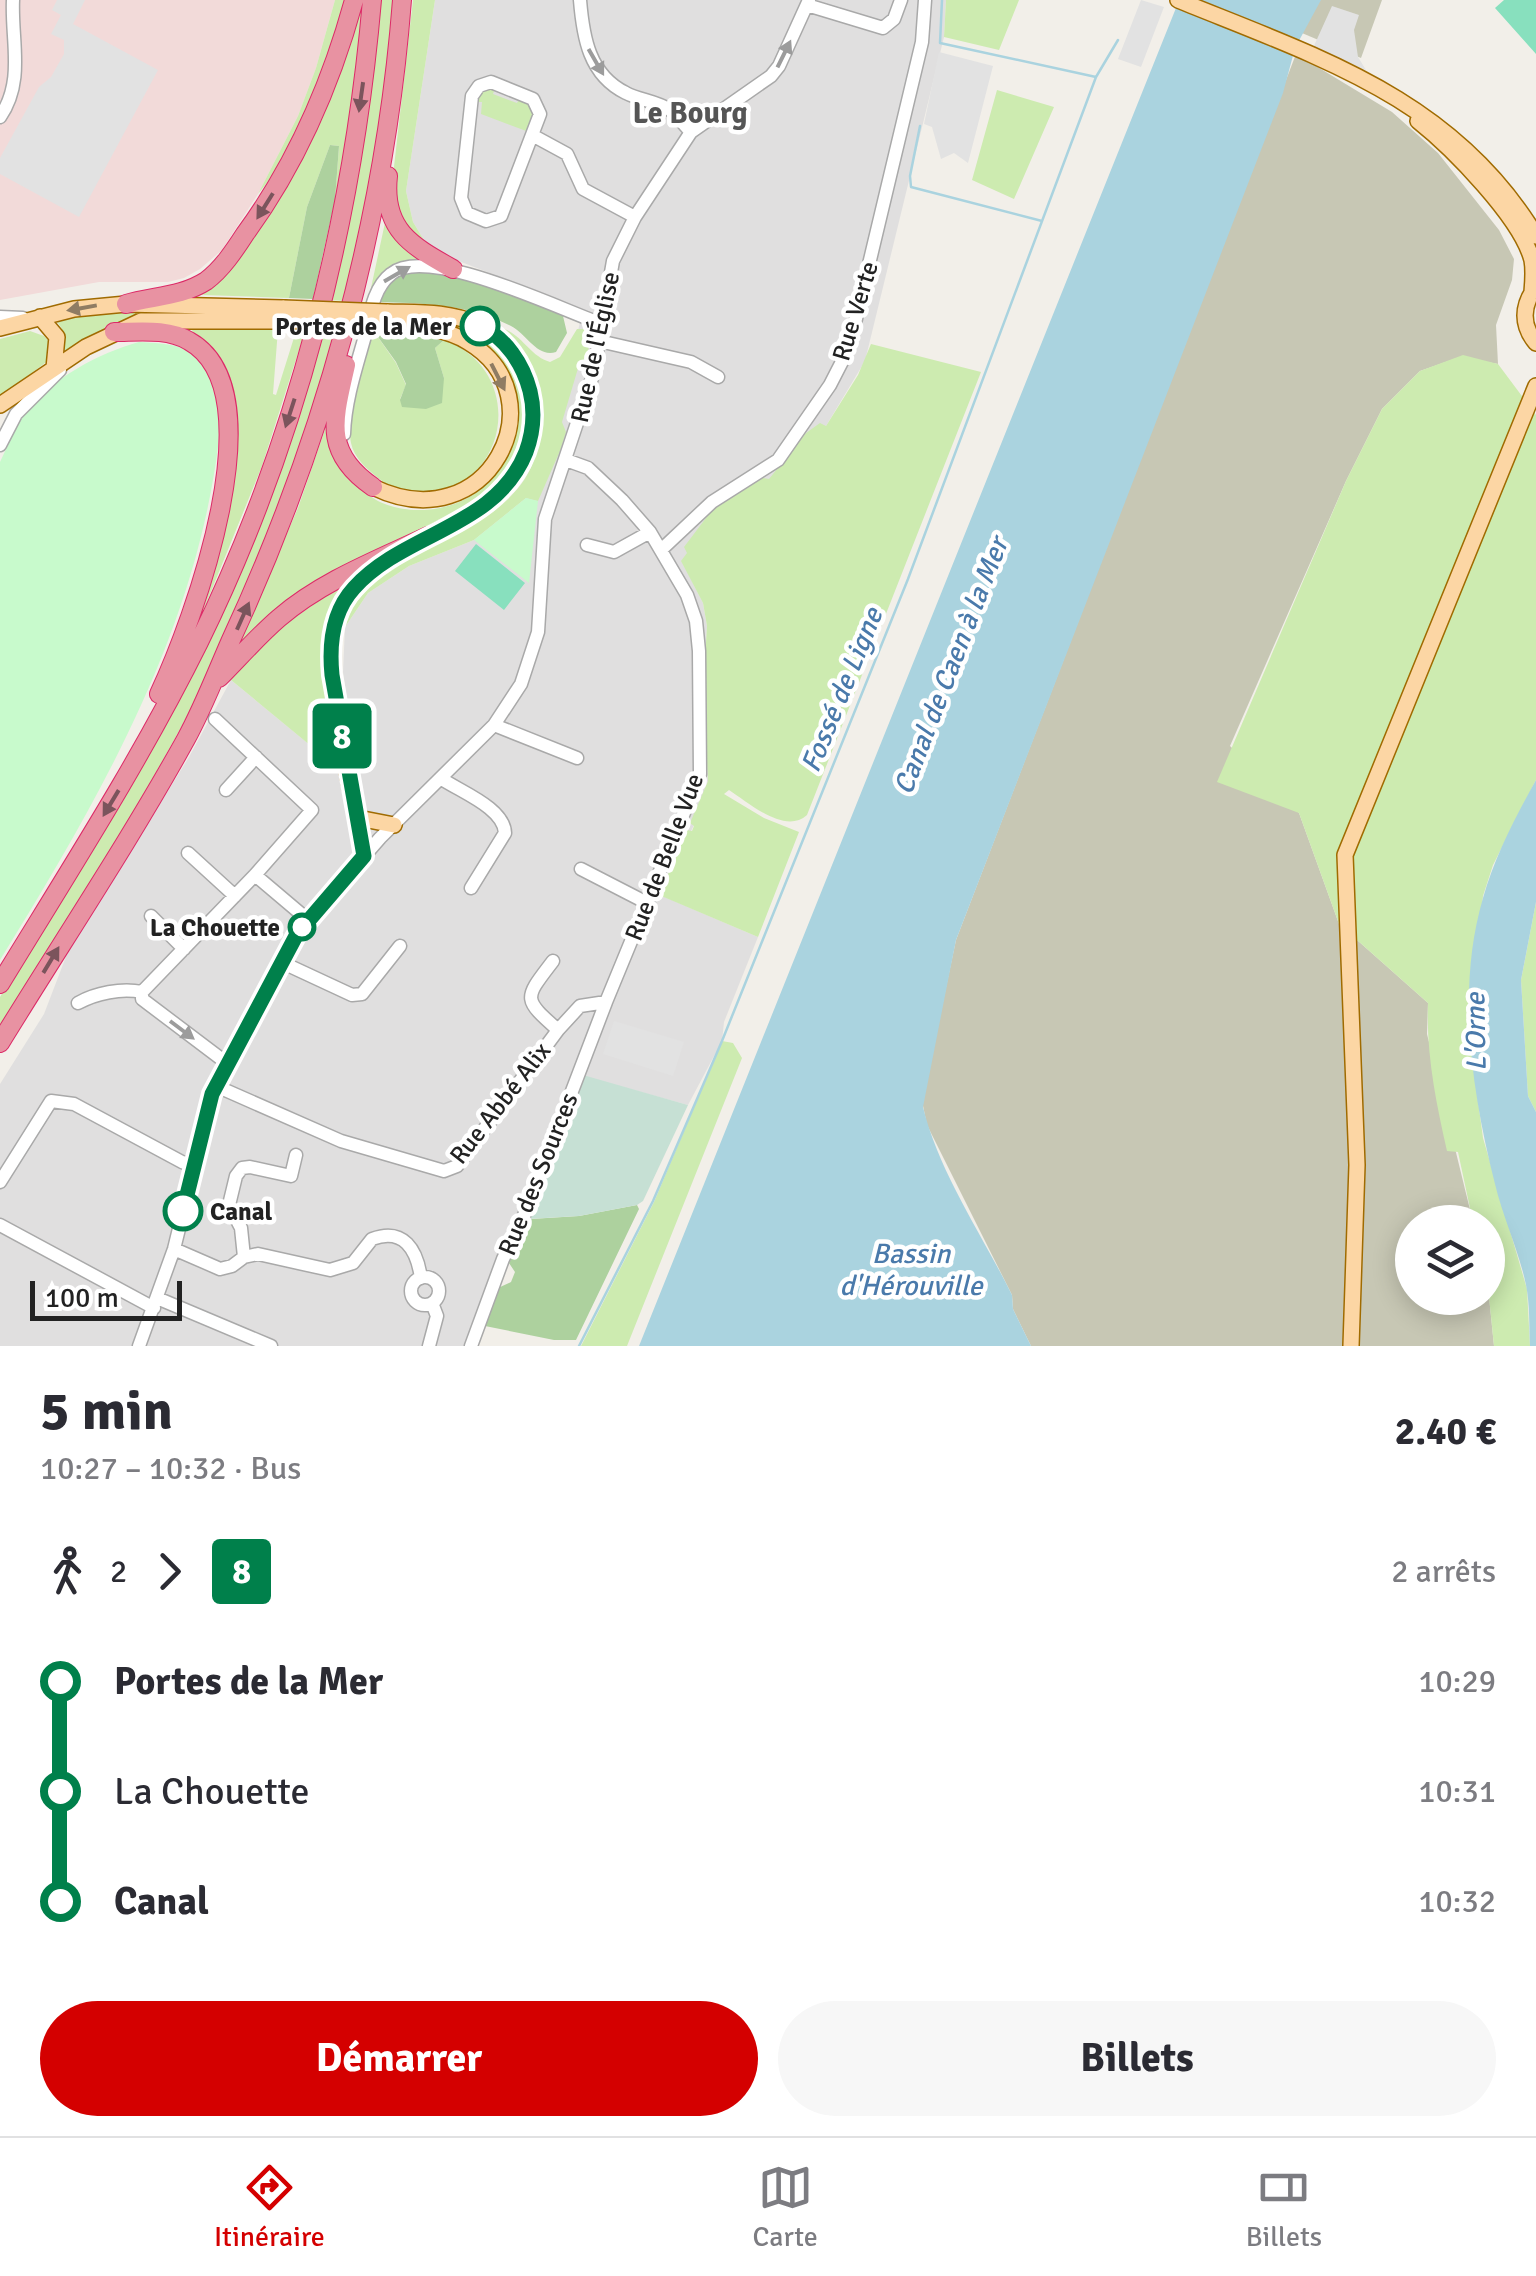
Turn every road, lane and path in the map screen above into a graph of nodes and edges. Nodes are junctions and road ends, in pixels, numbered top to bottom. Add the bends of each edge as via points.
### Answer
1 (13, 0) edge
2 (354, 0) edge
3 (372, 0) edge
4 (402, 0) edge
5 (580, 0) edge
6 (900, 0) edge
7 (925, 0) edge
8 (1178, 0) edge
9 (808, 2) edge
10 (7, 43) edge
11 (1376, 87) junction
12 (1, 114) edge
13 (691, 132) junction
14 (532, 135) junction
15 (383, 154) junction
16 (634, 217) junction
17 (1536, 236) edge
18 (454, 269) junction
19 (1534, 290) edge
20 (354, 299) junction
21 (126, 304) junction
22 (283, 314) junction
23 (0, 317) edge
24 (35, 318) junction
25 (386, 318) junction
26 (602, 324) junction
27 (0, 328) edge
28 (114, 332) junction
29 (599, 341) junction
30 (1536, 343) edge
31 (60, 363) junction
32 (718, 377) dead end
33 (1536, 386) edge
34 (0, 405) edge
35 (0, 445) edge
36 (566, 460) junction
37 (374, 488) junction
38 (650, 532) junction
39 (428, 536) junction
40 (587, 545) dead end
41 (661, 550) junction
42 (212, 686) junction
43 (215, 719) dead end
44 (494, 725) junction
45 (142, 748) junction
46 (256, 757) junction
47 (577, 758) dead end
48 (442, 779) junction
49 (226, 790) dead end
50 (358, 818) junction
51 (394, 825) junction
52 (188, 853) dead end
53 (364, 856) junction
54 (582, 869) dead end
55 (255, 875) junction
56 (471, 888) dead end
57 (235, 896) junction
58 (649, 904) junction
59 (151, 916) dead end
60 (307, 920) junction
61 (400, 946) dead end
62 (184, 948) junction
63 (553, 961) dead end
64 (282, 962) junction
65 (0, 984) edge
66 (142, 992) junction
67 (606, 1002) junction
68 (78, 1004) dead end
69 (558, 1030) junction
70 (0, 1043) edge
71 (228, 1064) junction
72 (214, 1090) junction
73 (296, 1155) dead end
74 (194, 1166) junction
75 (0, 1182) edge
76 (0, 1225) edge
77 (174, 1250) junction
78 (244, 1257) junction
79 (421, 1278) junction
80 (156, 1303) junction
81 (432, 1303) junction
82 (139, 1346) edge
83 (271, 1346) edge
84 (429, 1346) edge
85 (471, 1346) edge
86 (1352, 1346) edge

1 - 10 street
2 -> 21 highway via 293,158 227,260 191,288
3 -> 45 highway via 342,212 302,376 224,586
4 - 15 highway
5 -> 13 street via 592,61 623,92 669,109
6 - 9 street via 883,28
7 - 41 street, Rue Verte via 922,42 848,348 778,460 712,502
8 - 11 main road
13 -> 9 street, Rue de l'Église via 770,76
10 - 12 street via 17,64
11 - 17 main road via 1459,142
11 - 19 main road via 1453,152 1505,213 1530,256
13 - 16 street, Rue de l'Église
14 - 14 street via 540,114 533,99 491,82 478,86 461,198 467,213 486,221 501,216
14 - 16 street via 567,154 582,189
15 - 18 highway via 398,229
15 - 20 highway
16 - 26 street, Rue de l'Église via 613,260
18 - 26 street
37 -> 18 street via 353,462 344,433 376,294 400,268
19 - 30 main road via 1524,318
20 - 37 highway via 336,444 353,473
42 -> 20 highway via 291,498
21 - 22 main road
21 -> 24 main road
22 - 25 main road, bridge
22 - 28 main road via 150,320
23 - 24 street
24 - 27 main road
24 - 31 main road via 57,337
25 -> 37 main road via 445,331 479,350 497,371 509,416 494,466 462,492 414,501
25 - 39 main road via 450,315 490,331 518,361 531,395 530,442 508,484 473,514
26 - 29 street, Rue de l'Église
28 - 31 main road
28 - 45 highway via 170,334 196,345 219,376 230,413 211,546 185,634 143,729
29 - 32 street via 691,362
29 - 36 street, Rue de l'Église
31 - 34 main road
31 - 35 street via 16,414
33 - 86 main road via 1345,855 1358,1165
36 - 38 street, Rue de Belle Vue via 596,475
36 - 44 street, Rue de l'Église via 546,519 538,632 521,684
38 - 40 street via 614,552
38 - 41 street, Rue de Belle Vue
39 - 42 highway via 303,599
39 - 50 main road via 362,580 336,621 332,675
41 - 58 street, Rue de Belle Vue via 696,621 700,774
70 -> 42 highway via 187,738
43 - 46 street
44 - 47 street
44 - 48 street, Rue de l'Église
45 -> 65 highway
46 - 49 street
46 - 55 street via 312,810
48 - 51 street, Rue de l'Église
48 - 56 street via 504,823 505,833
50 - 51 main road
50 - 53 main road
51 - 53 street, Rue de l'Église
52 - 57 street
53 - 60 street, Rue de l'Église
54 - 58 street
55 - 57 street
55 - 60 street
57 - 62 street
58 - 67 street, Rue de Belle Vue
59 - 62 street
60 - 64 street, Rue de l'Église
61 - 64 street via 362,994 352,996
62 - 66 street
63 - 69 street via 531,1002
64 - 71 street, Rue de l'Église
66 - 68 street via 127,989
66 -> 71 street via 142,1000
67 - 69 street, Rue Abbé Alix via 580,1006
67 - 85 street, Rue des Sources
69 - 72 street, Rue Abbé Alix via 457,1166 444,1171 340,1141
71 - 72 street, Rue de l'Église
72 - 74 street, Rue de l'Église
73 - 78 street via 291,1176 250,1166 236,1176 228,1205
74 - 75 street via 64,1100 51,1101
74 - 77 street, Rue de l'Église
76 - 80 street
77 - 78 street via 220,1270
77 - 80 street, Rue de l'Église
78 - 79 street via 258,1254 330,1270 353,1263 372,1239 392,1236 411,1245
79 - 81 street via 437,1284
79 - 81 street via 412,1296
80 - 82 street, Rue de l'Église
80 - 83 street
81 - 84 street

